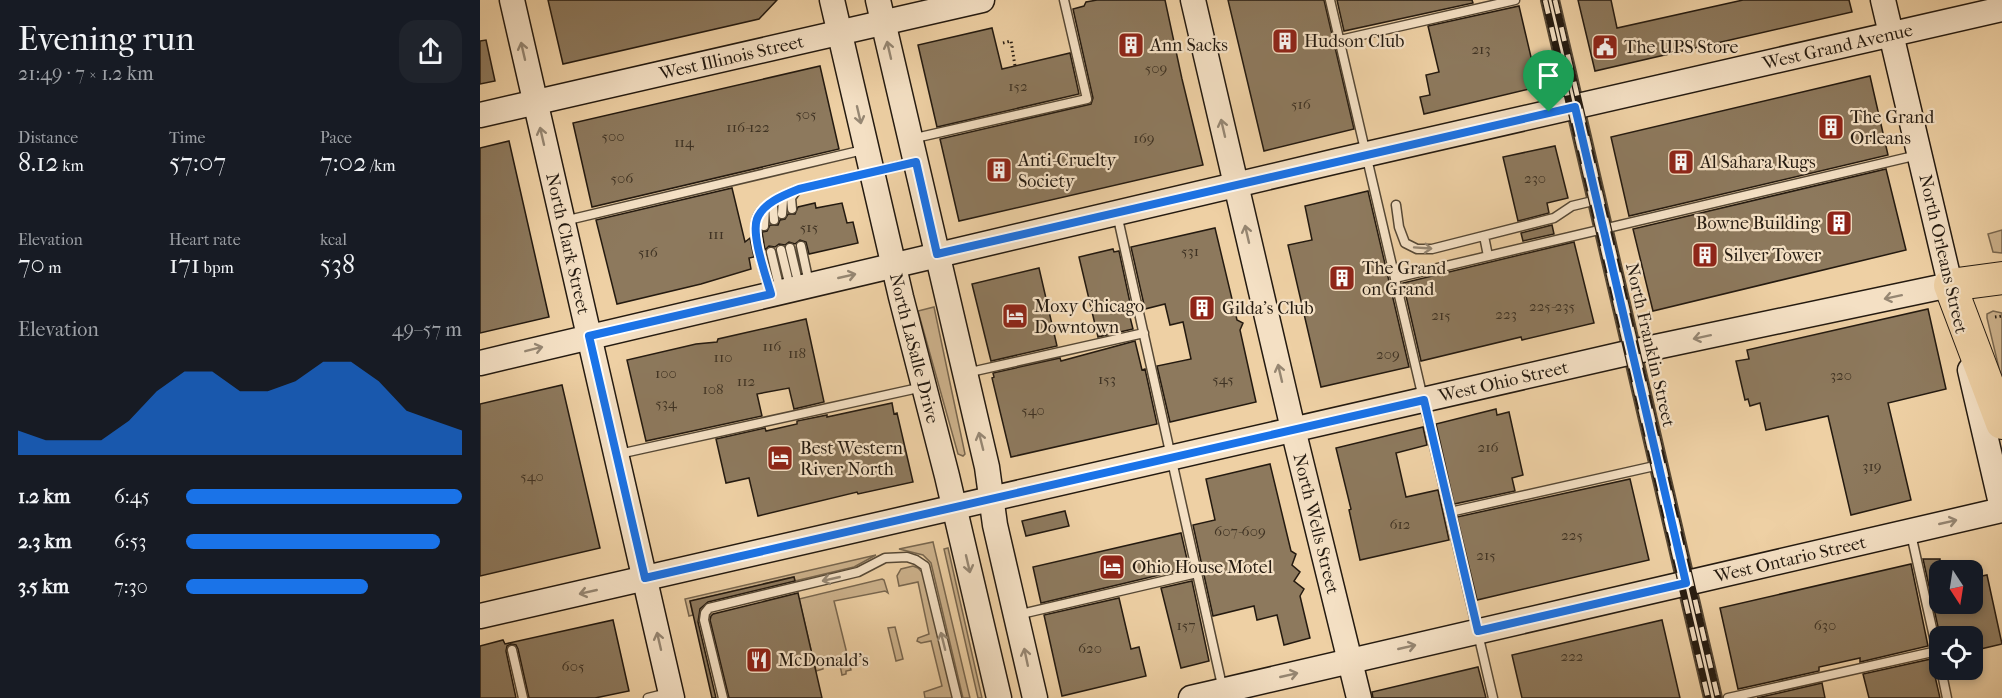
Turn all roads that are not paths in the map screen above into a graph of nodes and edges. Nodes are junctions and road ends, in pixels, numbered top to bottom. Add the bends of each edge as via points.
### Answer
1 (512, 0) edge
2 (832, 0) edge
3 (982, 0) edge
4 (1064, 0) edge
5 (1193, 0) edge
6 (1330, 0) edge
7 (1515, 0) edge
8 (1550, 0) edge
9 (1883, 0) edge
10 (2002, 9) edge
11 (881, 12) edge
12 (840, 34) junction
13 (1891, 35) junction
14 (1340, 40) junction
15 (535, 102) junction
16 (1575, 107) junction
17 (480, 115) edge
18 (910, 139) junction
19 (1367, 154) junction
20 (1919, 155) junction
21 (869, 161) junction
22 (916, 162) junction
23 (1236, 185) junction
24 (799, 189) junction
25 (786, 194) junction
26 (1597, 200) junction
27 (774, 201) junction
28 (1396, 205) dead end
29 (765, 208) junction
30 (792, 208) dead end
31 (1116, 213) junction
32 (782, 214) dead end
33 (774, 220) dead end
34 (562, 221) junction
35 (765, 226) dead end
36 (1603, 228) junction
37 (1484, 236) junction
38 (801, 246) dead end
39 (786, 249) dead end
40 (771, 252) dead end
41 (937, 254) junction
42 (1488, 256) junction
43 (894, 265) junction
44 (1395, 278) junction
45 (2002, 278) edge
46 (1950, 285) junction
47 (790, 289) junction
48 (1144, 333) junction
49 (589, 336) junction
50 (1632, 352) junction
51 (480, 363) edge
52 (964, 373) junction
53 (924, 387) junction
54 (1424, 400) junction
55 (2002, 423) edge
56 (1293, 429) junction
57 (616, 455) junction
58 (1171, 458) junction
59 (1659, 465) junction
60 (992, 499) junction
61 (954, 507) junction
62 (2002, 509) edge
63 (1450, 512) junction
64 (1910, 531) junction
65 (1197, 573) junction
66 (645, 578) junction
67 (1686, 583) junction
68 (1017, 615) junction
69 (480, 616) edge
70 (1931, 626) edge
71 (1478, 631) junction
72 (512, 650) dead end
73 (1929, 653) edge
74 (1350, 661) junction
75 (1943, 680) edge
76 (1223, 690) junction
77 (664, 696) edge
78 (524, 698) edge
79 (723, 698) edge
80 (957, 698) edge
81 (999, 698) edge
82 (1035, 698) edge
83 (1191, 698) edge
84 (1359, 698) edge
85 (1493, 698) edge
86 (1713, 698) edge
87 (1728, 698) edge
88 (1947, 698) edge

15 -> 1 main road, North Clark Street
2 - 12 main road, North LaSalle Drive
3 - 11 main road, West Illinois Street
4 - 18 lane via 1087,99
23 -> 5 main road, North Wells Street
6 - 14 lane
7 - 14 lane
8 - 16 street, North Franklin Street
9 - 13 main road, North Orleans Street
10 - 13 main road, West Grand Avenue
11 - 12 main road, West Illinois Street
18 -> 11 main road
12 - 15 main road, West Illinois Street
12 -> 21 main road, North LaSalle Drive
13 - 16 main road, West Grand Avenue
13 - 20 main road, North Orleans Street
14 - 19 lane
15 - 17 main road, West Illinois Street
34 -> 15 main road, North Clark Street
16 - 19 main road, West Grand Avenue
16 - 26 street, North Franklin Street
18 - 22 main road
19 - 23 main road, West Grand Avenue
19 - 44 lane
20 - 36 lane
20 - 46 main road, North Orleans Street
21 - 22 lane
21 - 24 lane
21 - 34 lane
21 - 43 main road, North LaSalle Drive
22 - 41 main road
23 - 31 main road, West Grand Avenue
56 -> 23 main road, North Wells Street
24 - 25 lane
24 - 30 lane via 791,198
25 - 27 lane
25 - 32 lane
26 - 36 street, North Franklin Street
26 - 37 lane via 1572,206 1554,218
27 - 29 lane
27 - 33 lane
28 -> 37 lane via 1405,243 1417,249
29 - 35 lane
29 - 47 lane via 755,225 757,241
31 - 41 main road, West Grand Avenue
31 - 48 lane
34 - 49 main road, North Clark Street
36 - 42 lane
36 - 50 street, North Franklin Street
37 - 42 lane
38 - 47 lane
39 - 47 lane
40 - 47 lane
41 - 43 main road, West Grand Avenue
41 - 52 main road
42 - 44 lane
47 -> 43 main road, West Grand Avenue
43 - 53 main road, North LaSalle Drive
44 - 54 lane
45 - 46 highway, West Ohio Street
46 -> 50 main road, West Ohio Street
46 - 55 highway
46 - 62 main road, North Orleans Street
47 - 49 main road, West Grand Avenue
48 - 52 lane
48 - 58 lane
51 -> 49 main road, West Grand Avenue
49 - 57 main road, North Clark Street
50 - 54 main road, West Ohio Street
50 - 59 street, North Franklin Street
60 -> 52 main road
53 - 57 lane
53 - 61 main road, North LaSalle Drive
54 - 56 main road, West Ohio Street
54 - 63 lane
56 - 58 main road, West Ohio Street
56 - 74 main road, North Wells Street
57 - 66 main road, North Clark Street
58 - 60 main road, West Ohio Street
58 - 65 lane
59 - 63 lane
59 - 67 street, North Franklin Street
60 - 61 main road, West Ohio Street
60 - 68 main road
61 - 66 main road, West Ohio Street
61 -> 81 main road, North LaSalle Drive
64 -> 62 main road, West Ontario Street
63 - 71 lane
64 - 67 main road, West Ontario Street
64 - 70 lane
65 - 68 lane
65 - 76 lane
66 -> 69 main road, West Ohio Street
77 -> 66 main road, North Clark Street
67 - 71 main road, West Ontario Street
67 - 86 street, North Franklin Street
82 -> 68 main road
74 -> 71 main road, West Ontario Street
71 - 85 lane
72 - 78 lane
73 - 87 lane
76 -> 74 main road, West Ontario Street
74 - 84 main road, North Wells Street
75 - 88 lane
76 - 83 main road, West Ontario Street
80 -> 79 lane via 925,566 907,557 885,558 858,572 709,608 704,620

